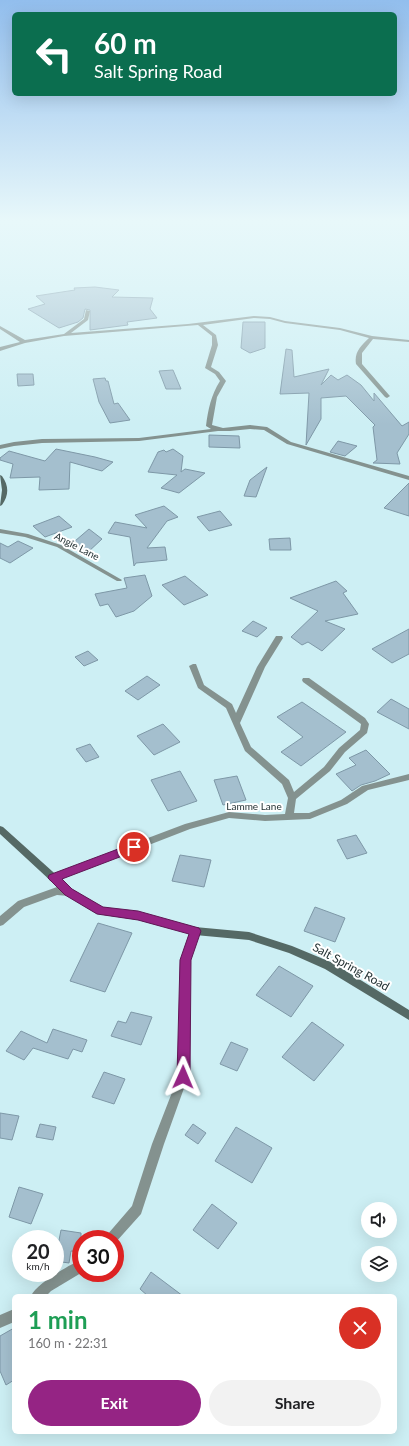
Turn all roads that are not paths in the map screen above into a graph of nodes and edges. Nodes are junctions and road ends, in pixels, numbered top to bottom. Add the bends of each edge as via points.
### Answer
1 (88, 312) dead end
2 (199, 324) junction
3 (0, 328) edge
4 (64, 335) junction
5 (372, 337) junction
6 (409, 341) edge
7 (24, 342) junction
8 (0, 349) edge
9 (387, 396) dead end
10 (217, 430) junction
11 (0, 447) edge
12 (0, 477) edge
13 (409, 478) edge
14 (0, 504) edge
15 (0, 531) edge
16 (119, 580) dead end
17 (279, 638) dead end
18 (193, 666) dead end
19 (306, 680) dead end
20 (237, 722) junction
21 (409, 777) edge
22 (292, 798) junction
23 (289, 817) junction
24 (0, 829) edge
25 (53, 878) junction
26 (69, 892) junction
27 (0, 922) edge
28 (196, 931) junction
29 (409, 1015) edge
30 (119, 1230) edge
31 (72, 1272) edge
32 (39, 1294) edge
33 (12, 1316) edge
34 (0, 1322) edge

1 - 4 street via 86,320
2 - 4 street
2 - 5 street via 246,318 270,318
2 - 10 street via 214,335 215,345 208,368 217,373 223,381 218,388 208,426
3 - 7 street
4 - 7 street
5 - 6 street
5 - 9 street via 361,349 357,359
7 - 8 street
10 - 11 street via 130,440 48,440
10 - 13 street via 267,428 281,440 289,443
12 - 14 street via 4,481 5,497
15 - 16 street, Angie Lane via 26,535 59,546
17 - 20 street via 271,648 244,702
18 - 20 street via 201,686 228,706
19 - 22 street via 365,724 364,731
20 - 22 street via 248,749 286,782
21 - 23 street, Lamme Lane via 364,788 344,802 310,816
22 - 23 street
23 - 25 street, Lamme Lane via 228,815 188,826
24 - 25 street, Salt Spring Road
25 - 26 street, Salt Spring Road
26 - 27 street via 56,891 21,904
26 - 28 street, Salt Spring Road via 100,911 138,916
28 - 29 street, Salt Spring Road via 249,936 292,950 329,966
28 - 30 street via 185,960 183,1077 137,1210
31 - 32 street
33 - 34 street

